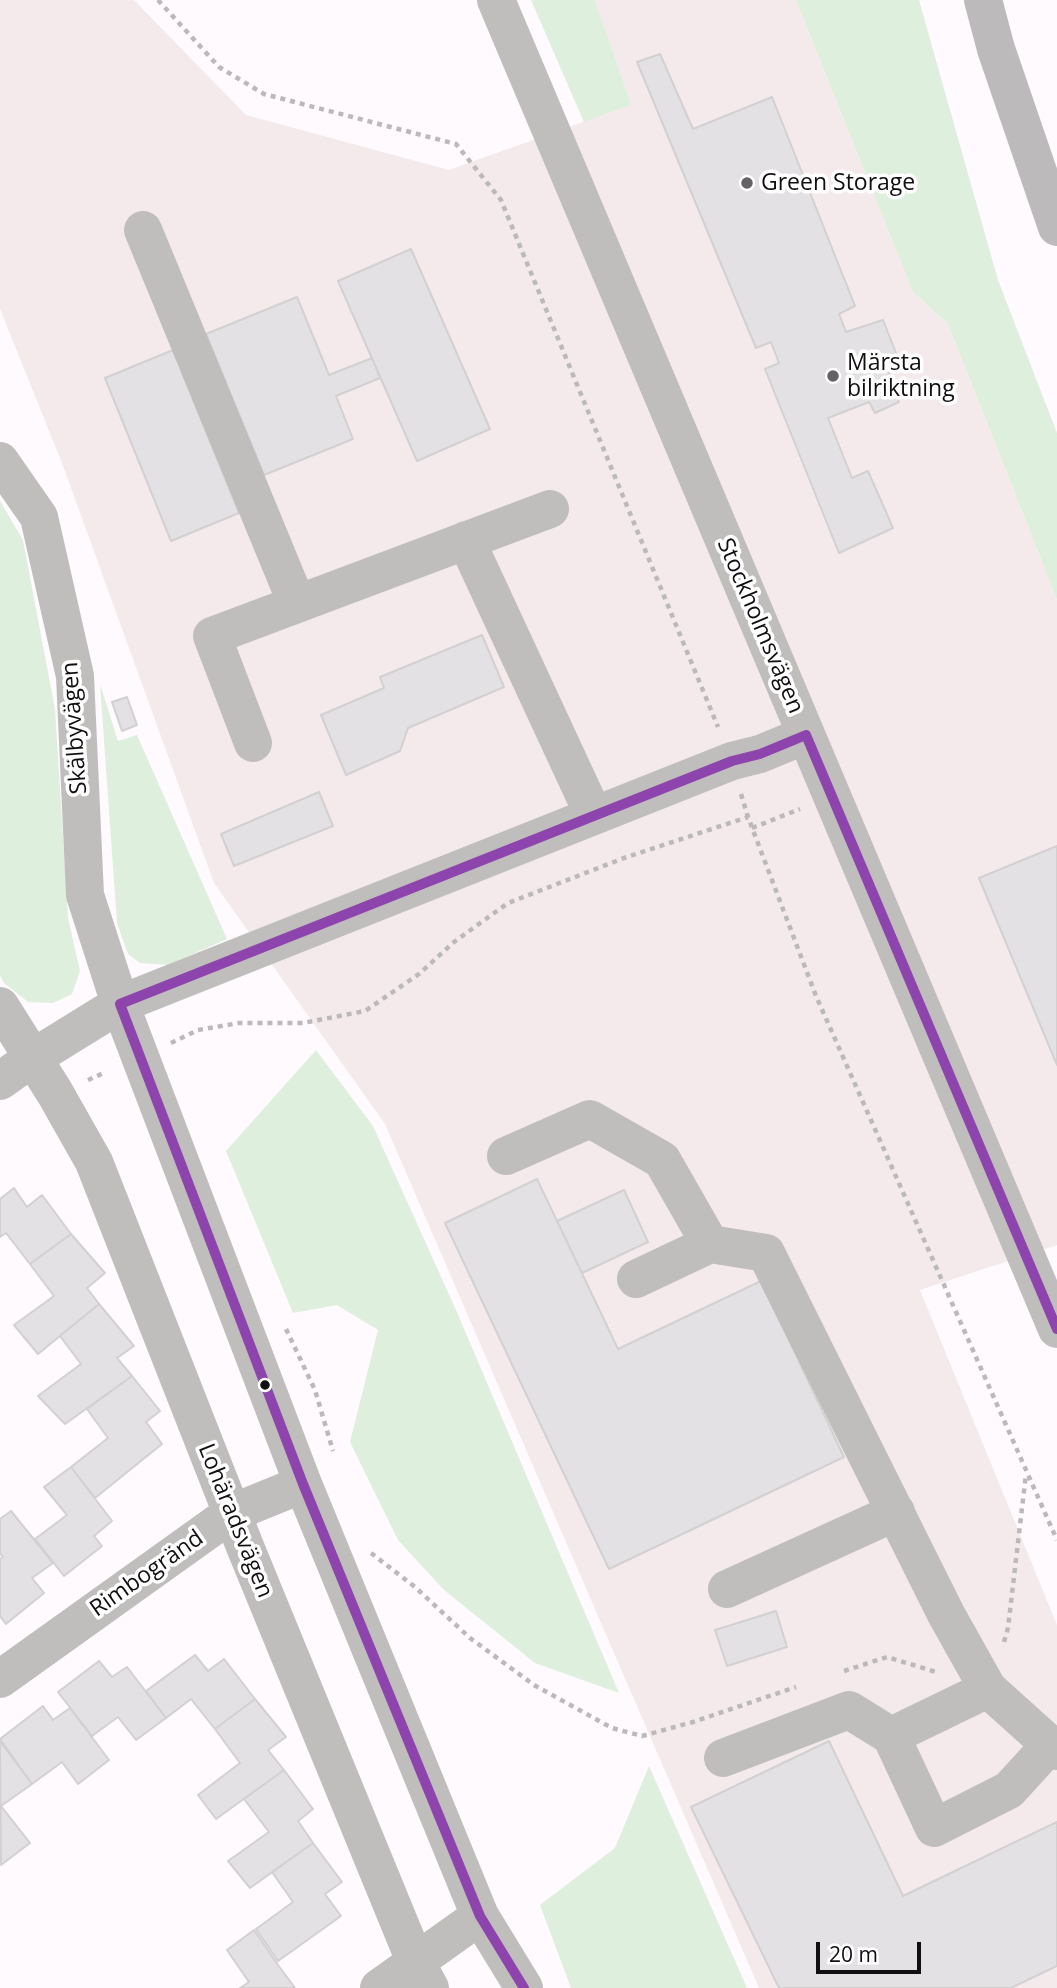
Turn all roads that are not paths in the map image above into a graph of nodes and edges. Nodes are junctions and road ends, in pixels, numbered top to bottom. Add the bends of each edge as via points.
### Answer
1 (496, 0) edge
2 (982, 0) edge
3 (1057, 227) edge
4 (144, 230) dead end
5 (0, 461) edge
6 (551, 509) dead end
7 (466, 540) junction
8 (297, 604) junction
9 (806, 736) junction
10 (253, 743) dead end
11 (594, 816) junction
12 (120, 1004) junction
13 (0, 1006) edge
14 (31, 1059) junction
15 (0, 1081) edge
16 (506, 1156) dead end
17 (710, 1244) junction
18 (636, 1279) dead end
19 (1057, 1329) edge
20 (303, 1484) junction
21 (232, 1513) junction
22 (895, 1513) junction
23 (727, 1589) dead end
24 (0, 1679) edge
25 (988, 1689) junction
26 (891, 1735) junction
27 (1054, 1748) edge
28 (723, 1758) dead end
29 (480, 1916) junction
30 (423, 1975) edge
31 (379, 1988) edge
32 (524, 1988) edge

1 - 9 street, Stockholmsvägen
2 - 3 highway
4 - 8 street
5 - 12 street, Skälbyvägen via 39,517 75,676 85,895
6 - 7 street
7 - 8 street
7 - 11 street
8 - 10 street via 212,636
9 - 11 street
9 - 19 street, Stockholmsvägen
11 - 12 street
12 - 14 street
12 - 20 street, Skälbyvägen
13 - 14 street, Lohäradsvägen
14 - 15 street
14 - 21 street, Lohäradsvägen via 94,1162
16 - 17 street via 590,1119 662,1160
17 - 18 street
17 - 22 street via 766,1253
20 - 21 street, Rimbogränd
20 - 29 street, Skälbyvägen
21 - 24 street, Rimbogränd
21 - 30 street, Lohäradsvägen
22 - 23 street
22 - 25 street
25 - 26 street
25 - 27 street
26 - 27 street via 934,1828 1009,1790
26 - 28 street via 849,1710
29 - 30 street
29 - 32 street, Skälbyvägen
30 - 31 street

